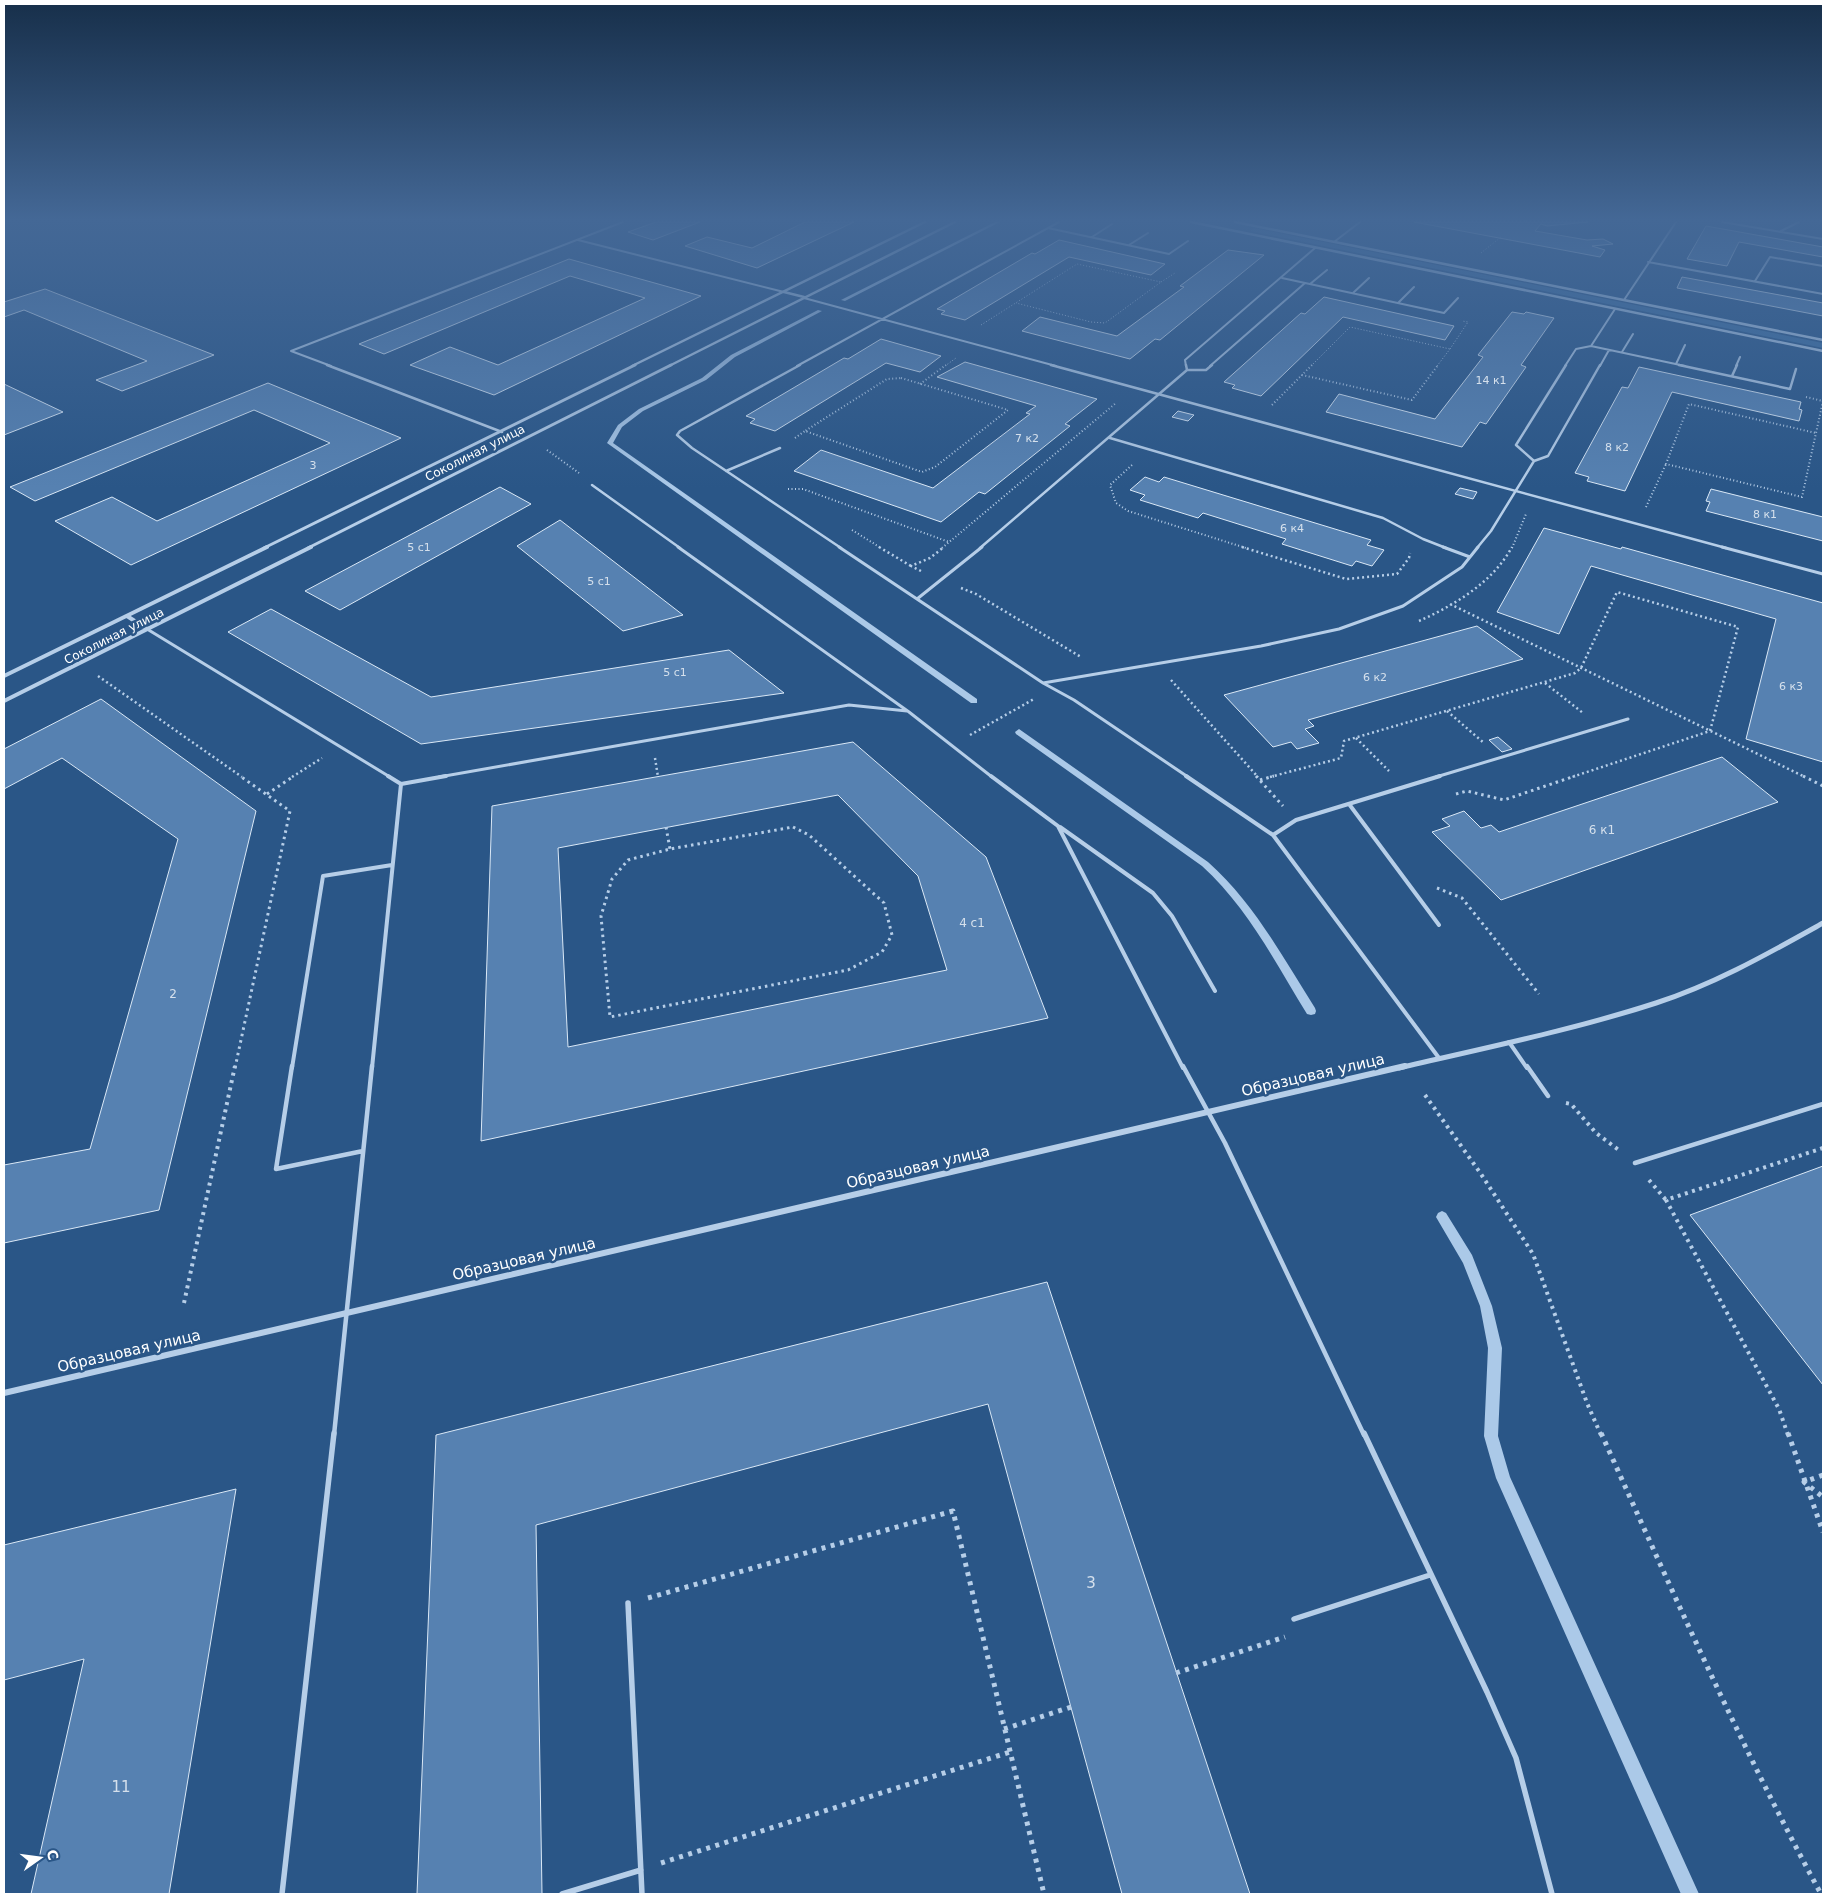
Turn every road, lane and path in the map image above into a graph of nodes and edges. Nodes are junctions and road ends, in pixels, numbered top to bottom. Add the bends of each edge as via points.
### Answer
1 (395, 311) edge
2 (747, 311) edge
3 (779, 311) edge
4 (854, 311) edge
5 (898, 311) edge
6 (1004, 311) edge
7 (1046, 311) edge
8 (1122, 311) edge
9 (1243, 311) edge
10 (1273, 311) edge
11 (1433, 311) edge
12 (1446, 311) edge
13 (1614, 311) edge
14 (1623, 311) edge
15 (1677, 311) edge
16 (884, 318) junction
17 (1458, 320) dead end
18 (979, 326) dead end
19 (1633, 334) dead end
20 (1823, 340) edge
21 (1685, 345) dead end
22 (1591, 346) junction
23 (1450, 349) junction
24 (1609, 350) junction
25 (1823, 351) edge
26 (1622, 352) junction
27 (962, 353) dead end
28 (1740, 356) dead end
29 (1676, 364) junction
30 (1796, 369) dead end
31 (1187, 370) junction
32 (1302, 375) junction
33 (1732, 376) junction
34 (920, 384) junction
35 (1159, 394) junction
36 (1804, 397) dead end
37 (1267, 410) dead end
38 (805, 431) junction
39 (502, 432) junction
40 (1816, 433) junction
41 (1110, 438) junction
42 (780, 448) joint
43 (547, 450) dead end
44 (1150, 450) junction
45 (1534, 460) junction
46 (1666, 464) junction
47 (726, 471) junction
48 (592, 485) joint
49 (788, 489) dead end
50 (1516, 491) junction
51 (1644, 510) dead end
52 (1423, 539) junction
53 (949, 542) dead end
54 (1470, 557) junction
55 (1823, 574) edge
56 (1425, 592) junction
57 (917, 599) junction
58 (127, 616) junction
59 (147, 629) junction
60 (93, 673) dead end
61 (4, 676) edge
62 (1170, 680) dead end
63 (1545, 682) dead end
64 (1044, 683) junction
65 (1053, 689) junction
66 (4, 701) edge
67 (1447, 711) dead end
68 (909, 712) junction
69 (1628, 719) dead end
70 (1601, 727) junction
71 (1355, 738) dead end
72 (950, 746) junction
73 (340, 747) junction
74 (1502, 757) junction
75 (401, 784) junction
76 (1823, 786) edge
77 (1405, 787) junction
78 (267, 794) junction
79 (1349, 804) junction
80 (1296, 820) junction
81 (1058, 826) junction
82 (666, 827) dead end
83 (1274, 835) junction
84 (670, 849) junction
85 (392, 865) junction
86 (1823, 923) edge
87 (1439, 925) dead end
88 (1215, 991) dead end
89 (1508, 1042) junction
90 (1439, 1058) junction
91 (1425, 1095) dead end
92 (1548, 1096) joint
93 (1823, 1104) edge
94 (1206, 1113) junction
95 (1823, 1148) edge
96 (363, 1151) junction
97 (1635, 1163) joint
98 (184, 1303) dead end
99 (347, 1314) junction
100 (4, 1393) edge
101 (1823, 1475) edge
102 (1804, 1482) junction
103 (1823, 1497) edge
104 (1823, 1532) edge
105 (1430, 1575) junction
106 (628, 1603) joint
107 (1294, 1619) dead end
108 (1291, 1635) dead end
109 (1176, 1673) dead end
110 (1070, 1707) dead end
111 (1004, 1729) junction
112 (1010, 1752) junction
113 (641, 1870) junction
114 (282, 1894) edge
115 (562, 1894) edge
116 (642, 1894) edge
117 (1044, 1894) edge
118 (1552, 1894) edge
119 (1821, 1894) edge

1 - 39 lane via 291,351
2 - 39 street, Соколиная улица
3 - 59 street, Соколиная улица
4 - 16 lane
5 - 16 lane
6 - 18 path
7 - 8 path via 1105,323
9 - 31 lane via 1185,360
10 - 31 lane via 1206,370
11 - 12 lane
13 - 22 lane
14 - 25 street
15 - 20 street
16 - 35 lane
16 - 47 lane via 680,431 678,438
17 - 23 path via 1468,322
19 - 26 lane
21 - 29 lane
22 - 24 lane
22 - 45 lane via 1576,349 1516,445
23 - 32 path via 1350,327
23 - 32 path via 1412,400
24 - 26 lane
24 - 45 lane via 1548,456
26 - 29 lane
27 - 34 path
28 - 33 lane
29 - 33 lane
30 - 33 lane via 1790,389
31 - 35 lane
32 - 37 path
34 - 38 path via 901,378 887,378
34 - 38 path via 1005,408 1008,412 935,467 922,472
35 - 41 lane
35 - 50 lane
36 - 40 path via 1823,401
38 - 42 path
39 - 58 street, Соколиная улица
40 - 46 path via 1689,404
40 - 46 path via 1802,497
41 - 44 lane
41 - 57 lane
42 - 47 lane
43 - 48 path via 575,468
44 - 52 lane via 1383,518
44 - 52 path via 1110,485 1120,508 1346,579 1397,574 1409,558 1412,547
45 - 50 lane
46 - 51 path
47 - 57 lane
48 - 68 lane
49 - 53 path via 803,488
50 - 54 lane
50 - 55 lane
52 - 54 lane
54 - 56 lane via 1462,567
56 - 64 lane via 1403,606 1339,629 1261,646
56 - 76 path
57 - 64 lane
58 - 59 street
58 - 61 street, Соколиная улица
59 - 66 street, Соколиная улица
59 - 73 lane
60 - 78 path
62 - 80 path
63 - 70 path
64 - 65 lane
65 - 72 path
65 - 83 lane
67 - 74 path
68 - 72 lane
68 - 75 lane via 849,705
69 - 70 lane
70 - 74 lane
71 - 77 path
72 - 81 lane
73 - 75 lane
73 - 78 path
74 - 77 lane
75 - 85 lane
77 - 79 lane
78 - 98 path via 290,811
79 - 80 lane
79 - 87 lane
80 - 83 lane
81 - 88 lane via 1153,893 1172,916
81 - 94 lane
82 - 84 path
83 - 90 lane
84 - 84 path via 628,860 612,879 601,916 610,1017 848,970 882,952 892,936 884,903 809,836 793,827
85 - 96 lane
85 - 96 lane via 323,876 276,1169
86 - 89 street, Образцовая улица via 1740,969 1666,1000
89 - 90 street, Образцовая улица
89 - 92 lane
90 - 94 street, Образцовая улица
91 - 119 path via 1533,1254 1587,1403 1776,1808
92 - 97 path via 1570,1104 1596,1133
93 - 97 lane
94 - 99 street, Образцовая улица
94 - 105 lane via 1225,1143
95 - 102 path via 1666,1200 1779,1409
96 - 99 lane
99 - 100 street, Образцовая улица
99 - 114 lane
101 - 102 path
102 - 103 path
102 - 104 path
105 - 107 lane
105 - 118 lane via 1516,1758
106 - 111 path via 952,1511
106 - 113 lane
108 - 109 path
110 - 111 path
111 - 112 path
112 - 113 path
112 - 117 path
113 - 115 lane
113 - 116 lane

